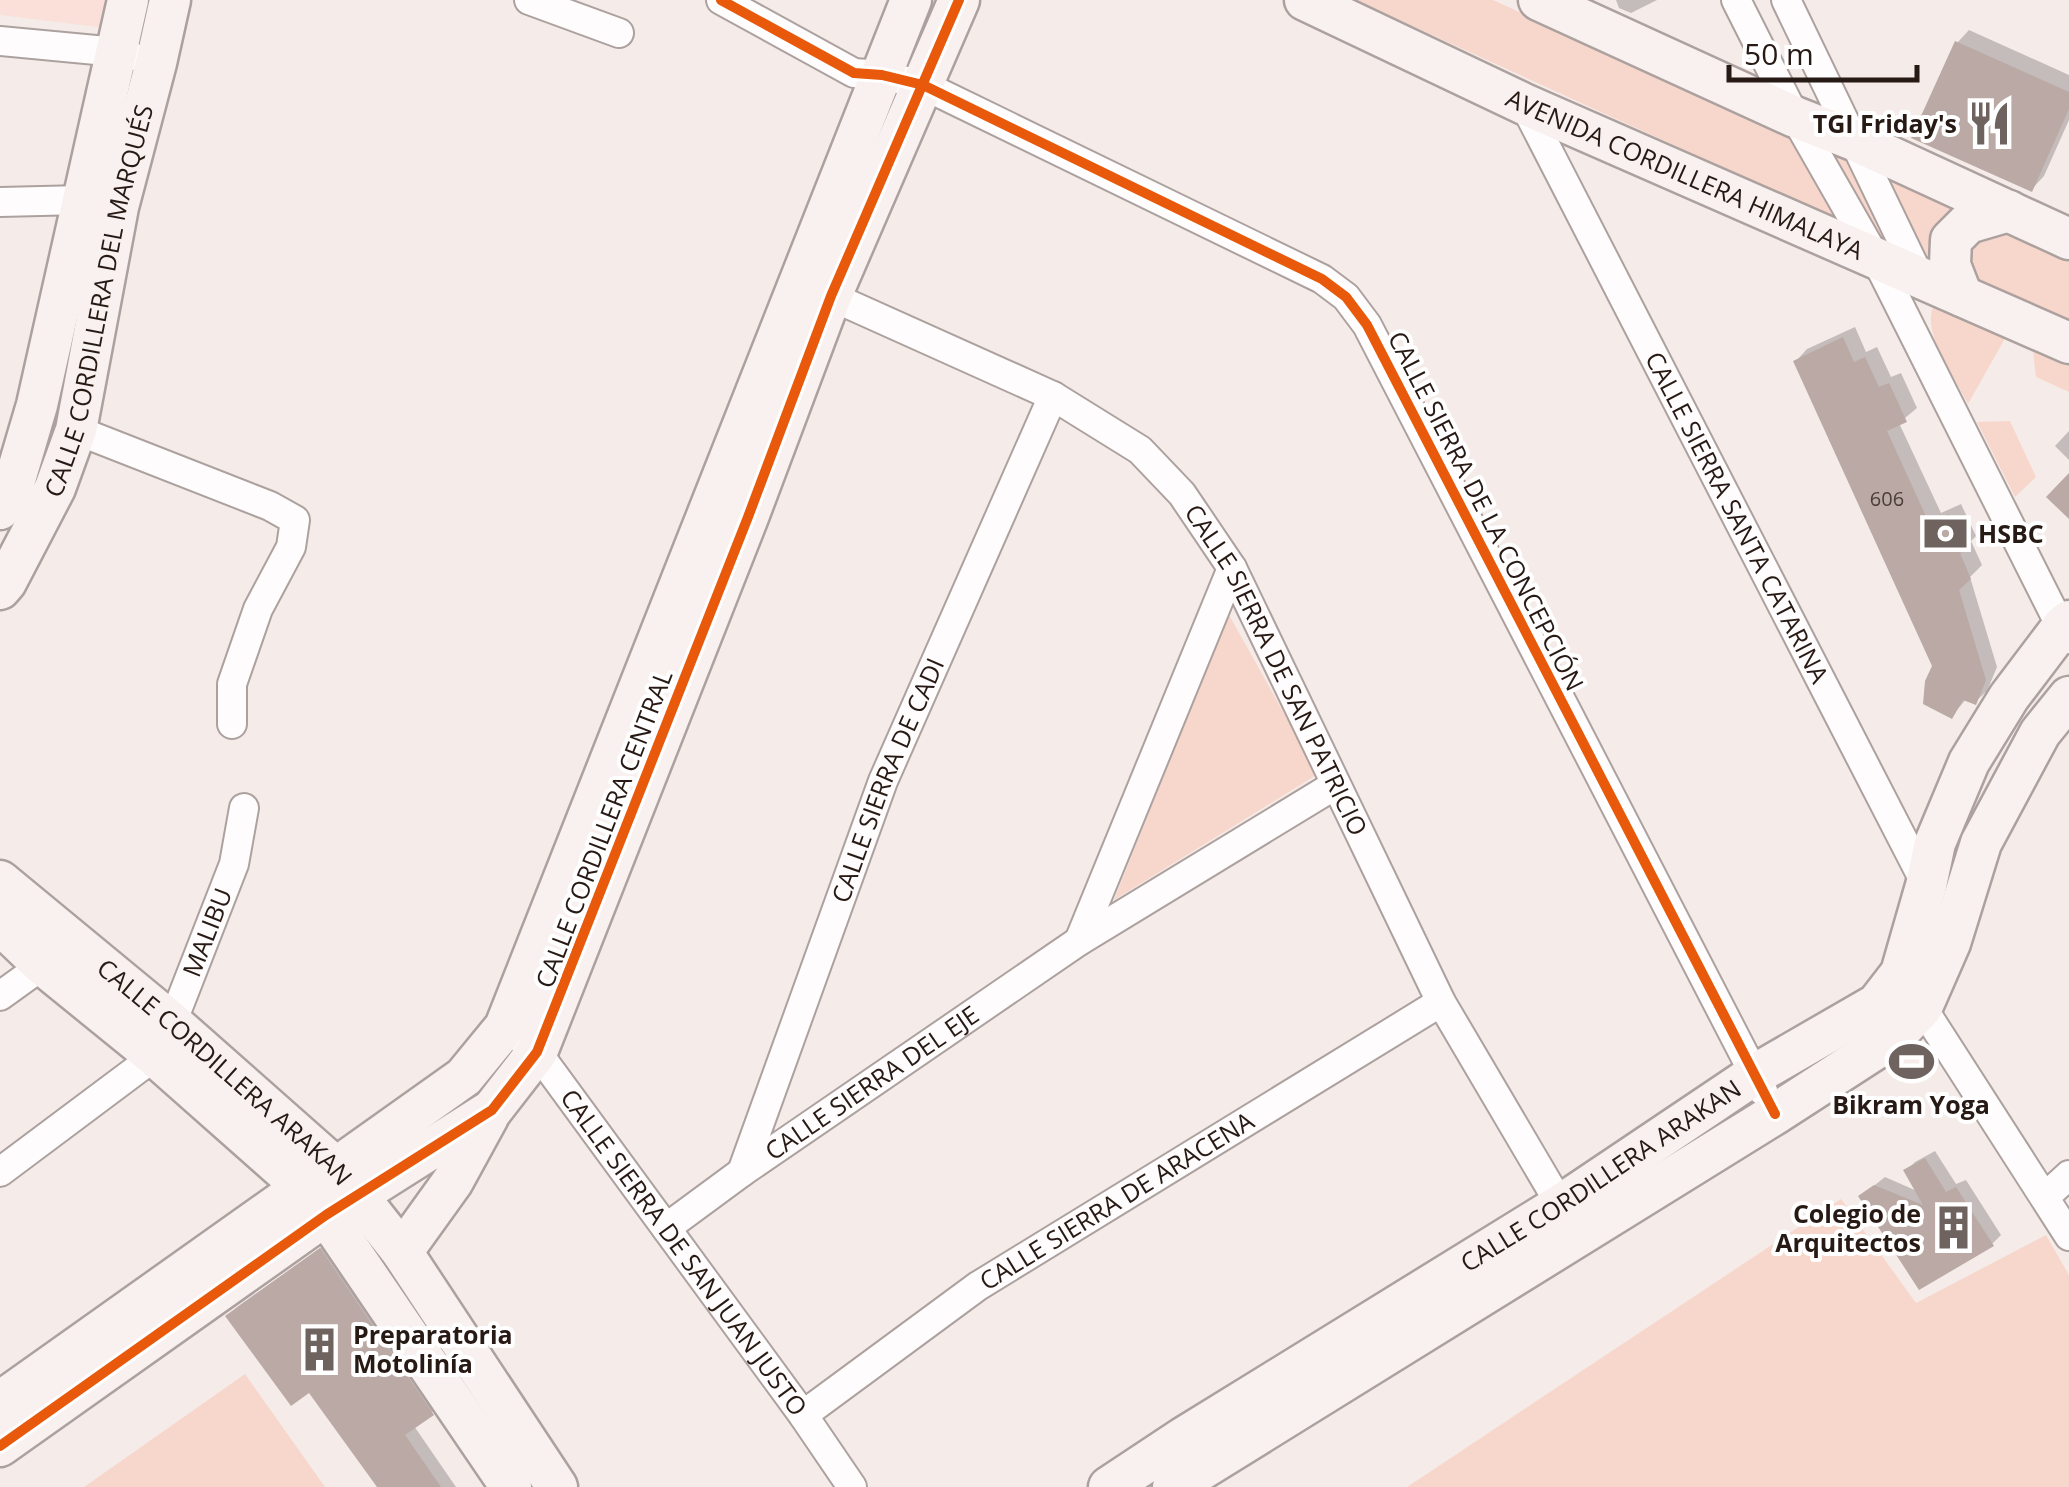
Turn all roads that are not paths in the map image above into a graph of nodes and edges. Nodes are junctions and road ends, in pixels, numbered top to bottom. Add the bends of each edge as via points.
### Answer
1 (128, 0) edge
2 (170, 0) edge
3 (529, 0) edge
4 (721, 0) edge
5 (911, 0) edge
6 (959, 0) edge
7 (1305, 0) edge
8 (1538, 0) edge
9 (1736, 0) edge
10 (1786, 0) edge
11 (619, 34) dead end
12 (0, 41) edge
13 (117, 52) junction
14 (156, 63) junction
15 (882, 75) junction
16 (923, 85) junction
17 (1524, 104) junction
18 (1795, 117) junction
19 (1856, 141) junction
20 (0, 202) edge
21 (100, 204) junction
22 (2010, 211) junction
23 (2069, 239) edge
24 (1875, 257) junction
25 (1920, 276) junction
26 (815, 289) junction
27 (1962, 296) junction
28 (2069, 343) edge
29 (1053, 396) junction
30 (76, 430) junction
31 (0, 509) edge
32 (730, 509) junction
33 (1232, 568) junction
34 (0, 589) edge
35 (2067, 631) edge
36 (2069, 697) edge
37 (232, 724) dead end
38 (1335, 784) junction
39 (244, 808) dead end
40 (0, 881) edge
41 (1926, 886) junction
42 (0, 924) edge
43 (1954, 925) junction
44 (1079, 941) junction
45 (42, 964) junction
46 (1901, 973) junction
47 (0, 996) edge
48 (1441, 1002) junction
49 (1922, 1007) junction
50 (504, 1027) junction
51 (163, 1039) junction
52 (538, 1052) junction
53 (1754, 1075) junction
54 (492, 1110) junction
55 (1775, 1114) junction
56 (0, 1172) edge
57 (742, 1172) junction
58 (2069, 1175) edge
59 (331, 1191) junction
60 (2045, 1197) junction
61 (1569, 1220) junction
62 (666, 1228) junction
63 (2069, 1236) edge
64 (402, 1252) junction
65 (0, 1402) edge
66 (803, 1415) junction
67 (0, 1446) edge
68 (1193, 1470) edge
69 (511, 1487) edge
70 (557, 1487) edge
71 (852, 1487) edge
72 (1109, 1487) edge

1 - 13 street, CALLE CORDILLERA DEL MARQUÉS
2 - 14 street, CALLE CORDILLERA DEL MARQUÉS
3 - 11 street
4 - 15 street, CALLE SIERRA DE LA CONCEPCIÓN via 854,73
5 - 15 street, CALLE CORDILLERA CENTRAL
6 - 16 street, CALLE CORDILLERA CENTRAL
7 - 17 street, AVENIDA CORDILLERA HIMALAYA
8 - 18 street
9 - 18 street
10 - 19 street
12 - 13 street
13 - 14 street
13 - 21 street, CALLE CORDILLERA DEL MARQUÉS
14 - 21 street, CALLE CORDILLERA DEL MARQUÉS
15 - 16 street, CALLE SIERRA DE LA CONCEPCIÓN
15 - 26 street, CALLE CORDILLERA CENTRAL
16 - 26 street, CALLE CORDILLERA CENTRAL
16 - 53 street, CALLE SIERRA DE LA CONCEPCIÓN via 1322,279 1346,297 1367,324
17 - 24 street, AVENIDA CORDILLERA HIMALAYA
17 - 41 street, CALLE SIERRA SANTA CATARINA
18 - 19 street
18 - 24 street
19 - 22 street
19 - 25 street
20 - 21 street
21 - 30 street, CALLE CORDILLERA DEL MARQUÉS
21 - 31 street, CALLE CORDILLERA DEL MARQUÉS
22 - 23 street
22 - 27 street via 1968,223 1950,240 1950,265
24 - 25 street, AVENIDA CORDILLERA HIMALAYA
24 - 35 street
25 - 27 street, AVENIDA CORDILLERA HIMALAYA
26 - 29 street, CALLE SIERRA DE SAN PATRICIO
26 - 32 street, CALLE CORDILLERA CENTRAL
27 - 28 street, AVENIDA CORDILLERA HIMALAYA
29 - 33 street, CALLE SIERRA DE SAN PATRICIO via 1140,450 1182,494
29 - 57 street, CALLE SIERRA DE CADI via 883,781
30 - 34 street, CALLE CORDILLERA DEL MARQUÉS via 55,488
30 - 37 street via 295,520 291,548 258,609 232,684
32 - 50 street, CALLE CORDILLERA CENTRAL
32 - 52 street, CALLE CORDILLERA CENTRAL
33 - 38 street, CALLE SIERRA DE SAN PATRICIO
33 - 44 street
35 - 41 street, CALLE CORDILLERA ARAKAN via 2009,697 1969,762 1935,843
36 - 43 street, CALLE CORDILLERA ARAKAN via 2040,733 1980,843
38 - 44 street, CALLE SIERRA DEL EJE
38 - 48 street, CALLE SIERRA DE SAN PATRICIO
39 - 51 street, MALIBU via 234,864
40 - 51 street, CALLE CORDILLERA ARAKAN
41 - 43 street, CALLE SIERRA SANTA CATARINA
41 - 46 street, CALLE CORDILLERA ARAKAN
42 - 45 street, CALLE CORDILLERA ARAKAN
43 - 49 street, CALLE CORDILLERA ARAKAN
44 - 57 street, CALLE SIERRA DEL EJE
45 - 47 street
45 - 51 street, CALLE CORDILLERA ARAKAN
46 - 49 street
46 - 53 street, CALLE CORDILLERA ARAKAN via 1877,1004
48 - 61 street, CALLE SIERRA DE SAN PATRICIO
48 - 66 street, CALLE SIERRA DE ARACENA via 978,1286
49 - 55 street, CALLE CORDILLERA ARAKAN via 1894,1037
49 - 60 street
50 - 52 street, CALLE SIERRA DE SAN JUAN JUSTO
50 - 59 street, CALLE CORDILLERA CENTRAL via 464,1077
51 - 56 street
51 - 59 street, CALLE CORDILLERA ARAKAN
52 - 54 street, CALLE CORDILLERA CENTRAL
52 - 62 street, CALLE SIERRA DE SAN JUAN JUSTO
53 - 55 street, CALLE SIERRA DE LA CONCEPCIÓN
53 - 61 street, CALLE CORDILLERA ARAKAN
54 - 59 street, CALLE CORDILLERA CENTRAL
54 - 64 street
55 - 61 street, CALLE CORDILLERA ARAKAN
57 - 62 street, CALLE SIERRA DEL EJE
58 - 60 street
59 - 64 street, CALLE CORDILLERA ARAKAN
59 - 65 street, CALLE CORDILLERA CENTRAL
59 - 67 street, CALLE CORDILLERA CENTRAL
59 - 69 street, CALLE CORDILLERA ARAKAN
60 - 63 street
61 - 68 street, CALLE CORDILLERA ARAKAN
62 - 66 street, CALLE SIERRA DE SAN JUAN JUSTO
64 - 70 street, CALLE CORDILLERA ARAKAN
66 - 71 street, CALLE SIERRA DE SAN JUAN JUSTO
68 - 72 street, CALLE CORDILLERA ARAKAN

